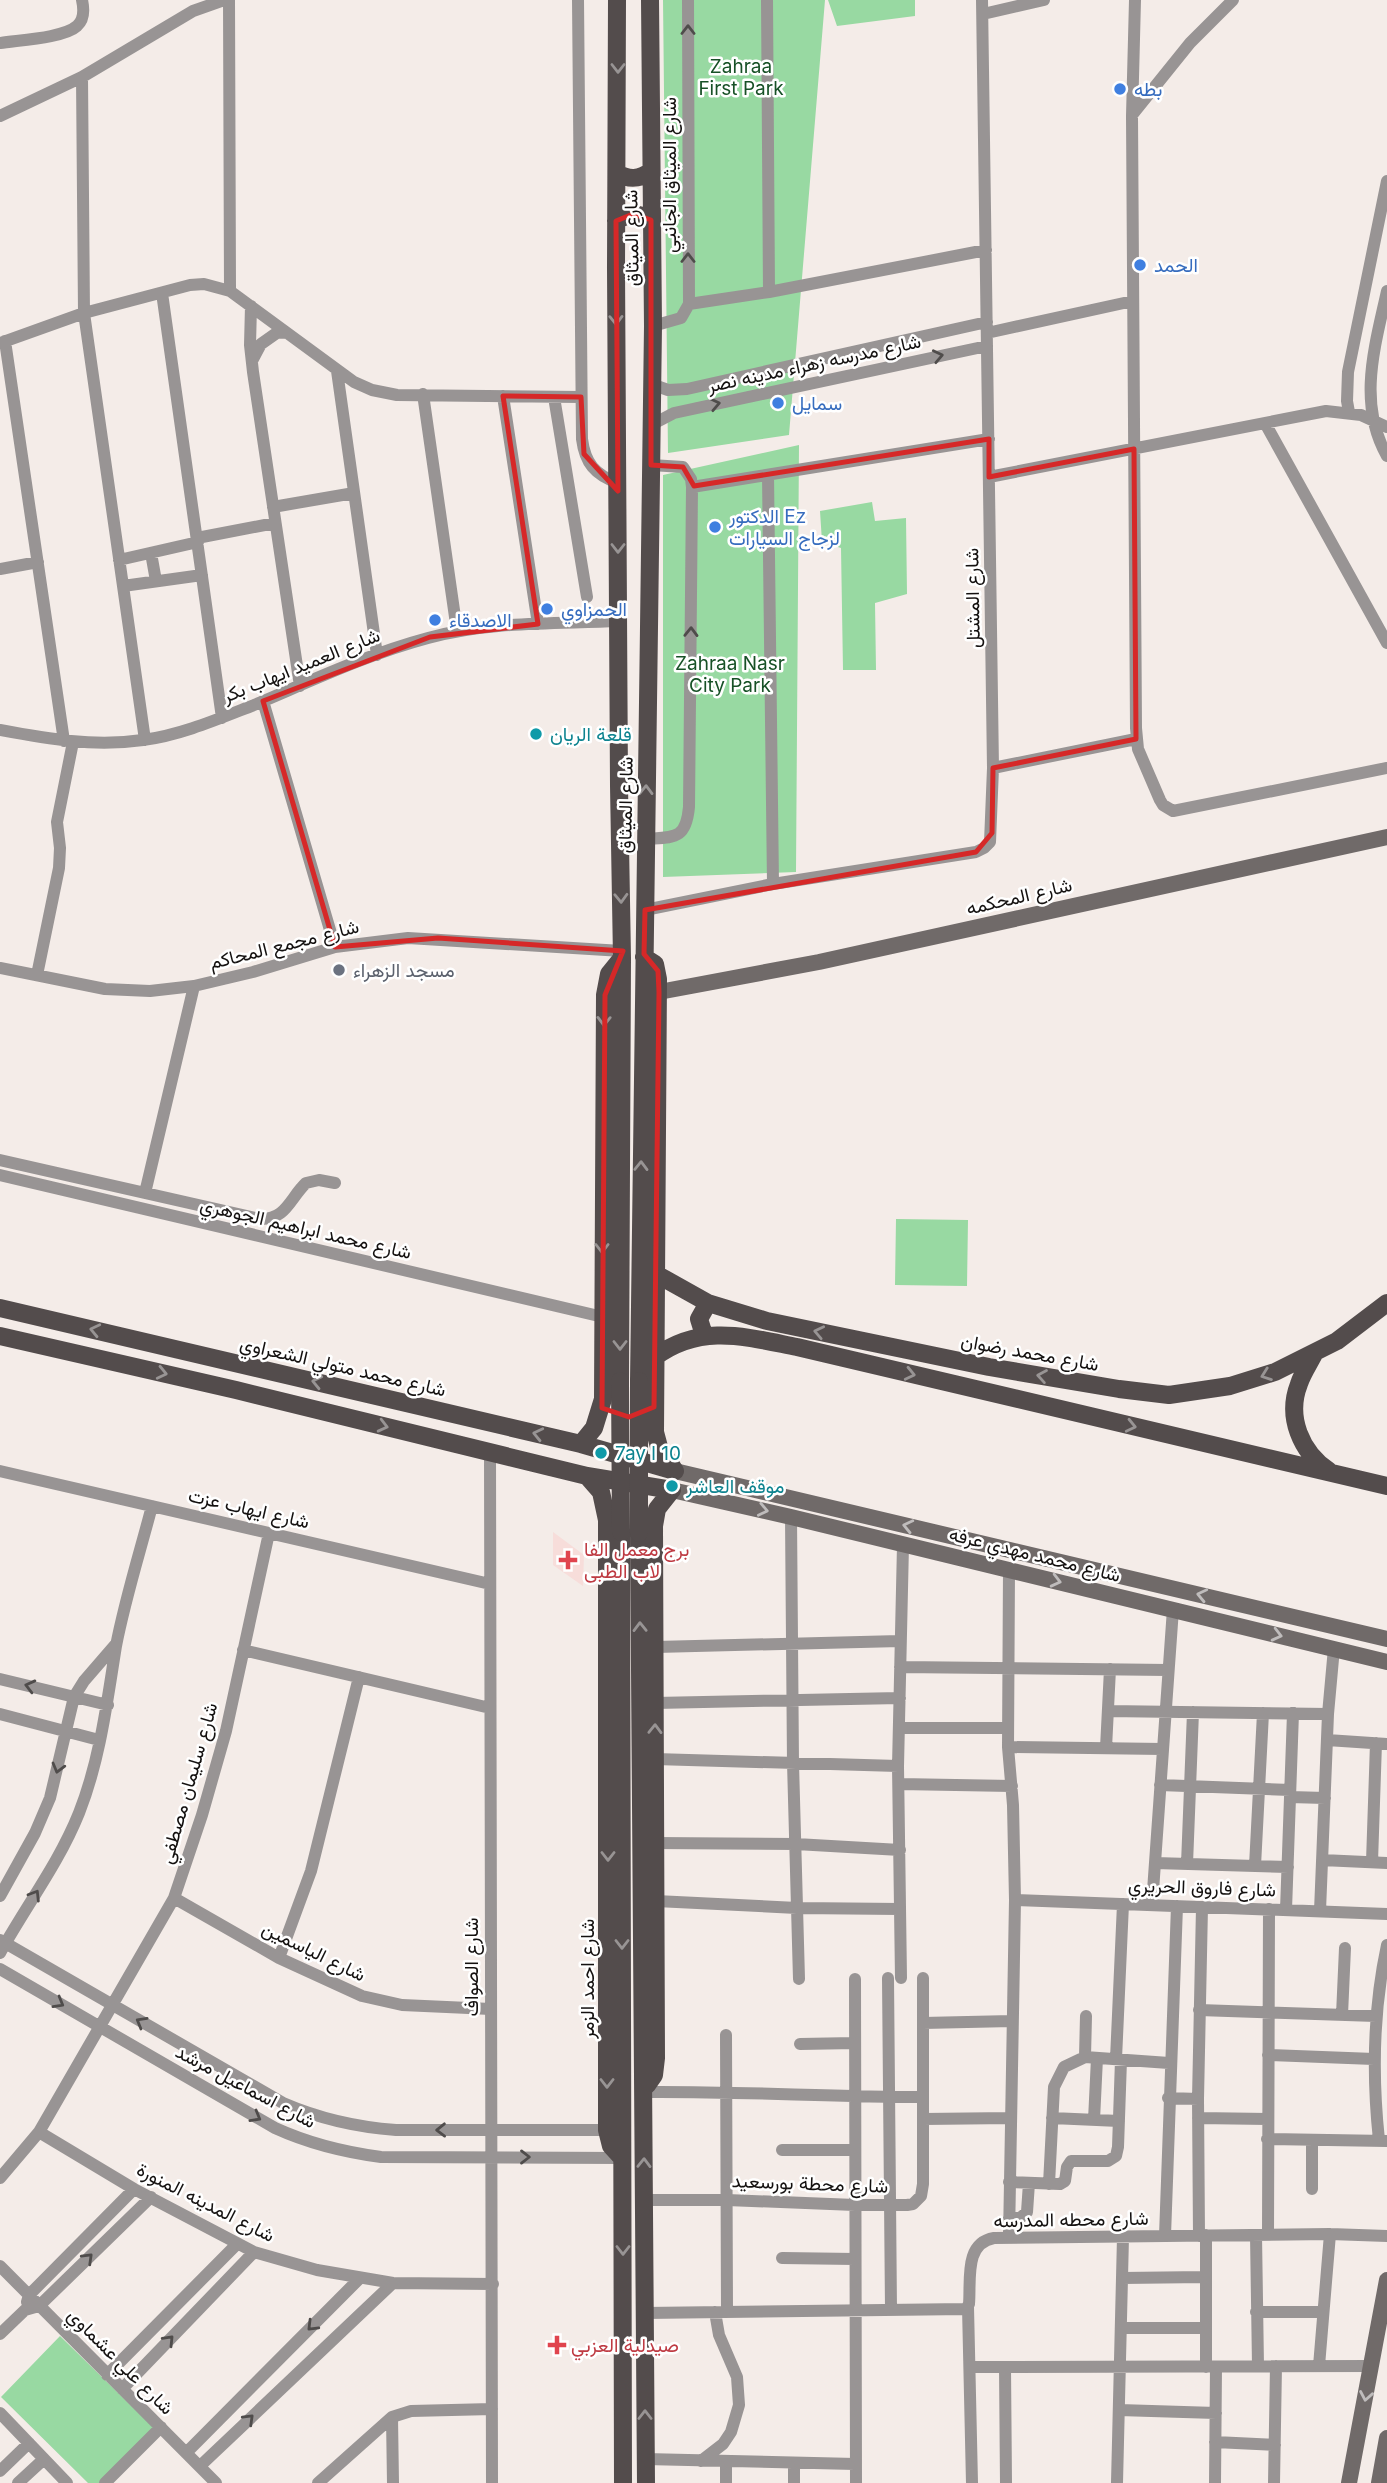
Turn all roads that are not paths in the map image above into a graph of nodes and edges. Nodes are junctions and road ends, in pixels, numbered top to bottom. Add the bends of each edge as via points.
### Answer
1 (82, 0) edge
2 (227, 0) edge
3 (578, 0) edge
4 (618, 0) edge
5 (650, 0) edge
6 (688, 0) edge
7 (767, 0) edge
8 (982, 0) edge
9 (1044, 0) edge
10 (1135, 0) edge
11 (1233, 0) edge
12 (982, 14) junction
13 (0, 43) edge
14 (82, 77) junction
15 (0, 116) edge
16 (1132, 116) junction
17 (651, 171) junction
18 (617, 173) junction
19 (1387, 181) edge
20 (651, 220) junction
21 (616, 221) junction
22 (986, 250) junction
23 (1387, 290) edge
24 (230, 292) junction
25 (769, 292) junction
26 (162, 293) junction
27 (1133, 301) junction
28 (688, 304) junction
29 (251, 306) junction
30 (84, 313) junction
31 (653, 326) junction
32 (286, 333) junction
33 (987, 333) junction
34 (3, 342) edge
35 (252, 365) junction
36 (337, 371) junction
37 (651, 384) junction
38 (422, 394) junction
39 (503, 396) junction
40 (555, 397) junction
41 (581, 397) junction
42 (1349, 412) junction
43 (1373, 420) junction
44 (1265, 423) junction
45 (651, 425) junction
46 (1387, 427) edge
47 (989, 439) junction
48 (1134, 449) junction
49 (1387, 456) edge
50 (651, 465) junction
51 (768, 475) junction
52 (989, 477) junction
53 (618, 483) junction
54 (692, 486) junction
55 (354, 493) junction
56 (273, 507) junction
57 (275, 523) junction
58 (197, 540) junction
59 (151, 552) junction
60 (119, 560) junction
61 (38, 562) junction
62 (0, 569) edge
63 (202, 575) junction
64 (156, 581) junction
65 (123, 586) junction
66 (587, 597) dead end
67 (618, 621) junction
68 (538, 624) junction
69 (457, 631) junction
70 (1387, 643) edge
71 (377, 654) junction
72 (300, 686) junction
73 (263, 701) junction
74 (222, 718) junction
75 (0, 730) edge
76 (1136, 739) junction
77 (145, 740) junction
78 (69, 742) junction
79 (993, 768) junction
80 (1387, 768) edge
81 (1387, 837) edge
82 (646, 839) junction
83 (773, 884) junction
84 (645, 910) junction
85 (335, 947) junction
86 (622, 955) junction
87 (643, 957) junction
88 (0, 968) edge
89 (37, 975) junction
90 (194, 985) junction
91 (659, 992) junction
92 (0, 1160) edge
93 (0, 1175) edge
94 (335, 1183) dead end
95 (145, 1194) junction
96 (656, 1274) junction
97 (708, 1303) junction
98 (1387, 1303) edge
99 (0, 1308) edge
100 (603, 1317) junction
101 (704, 1335) junction
102 (0, 1336) edge
103 (1314, 1354) junction
104 (655, 1357) junction
105 (654, 1407) junction
106 (602, 1408) junction
107 (435, 1410) junction
108 (470, 1418) junction
109 (430, 1437) junction
110 (581, 1444) junction
111 (465, 1446) junction
112 (490, 1451) junction
113 (0, 1471) edge
114 (675, 1471) junction
115 (1334, 1474) junction
116 (587, 1476) junction
117 (1387, 1486) edge
118 (672, 1490) junction
119 (152, 1506) junction
120 (791, 1517) junction
121 (607, 1520) junction
122 (654, 1526) junction
123 (270, 1533) junction
124 (903, 1545) junction
125 (1009, 1569) junction
126 (489, 1584) junction
127 (1173, 1609) junction
128 (1387, 1639) edge
129 (900, 1641) junction
130 (117, 1643) junction
131 (791, 1644) junction
132 (656, 1647) junction
133 (1334, 1648) junction
134 (243, 1650) junction
135 (1387, 1662) edge
136 (900, 1667) junction
137 (1007, 1667) junction
138 (1110, 1669) junction
139 (1168, 1670) junction
140 (359, 1677) junction
141 (0, 1679) edge
142 (74, 1697) junction
143 (900, 1698) junction
144 (793, 1700) junction
145 (655, 1703) junction
146 (108, 1705) junction
147 (490, 1708) junction
148 (1108, 1711) junction
149 (1165, 1712) junction
150 (1193, 1712) junction
151 (1263, 1713) junction
152 (1293, 1713) junction
153 (0, 1714) edge
154 (1328, 1714) junction
155 (900, 1728) junction
156 (1008, 1728) junction
157 (67, 1732) junction
158 (99, 1740) junction
159 (1327, 1740) junction
160 (1381, 1743) edge
161 (1008, 1747) junction
162 (1106, 1748) junction
163 (1163, 1749) junction
164 (655, 1759) junction
165 (793, 1763) junction
166 (898, 1766) junction
167 (899, 1784) junction
168 (1160, 1785) junction
169 (1012, 1786) junction
170 (1190, 1786) junction
171 (1259, 1789) junction
172 (1290, 1794) junction
173 (1325, 1798) junction
174 (654, 1843) junction
175 (796, 1844) junction
176 (900, 1850) junction
177 (1322, 1860) junction
178 (1372, 1862) junction
179 (1155, 1863) junction
180 (1387, 1863) edge
181 (1187, 1864) junction
182 (1255, 1866) junction
183 (1288, 1867) junction
184 (0, 1896) edge
185 (174, 1898) junction
186 (1015, 1900) junction
187 (656, 1901) junction
188 (1123, 1904) junction
189 (1152, 1905) junction
190 (1177, 1906) junction
191 (1202, 1907) junction
192 (797, 1908) junction
193 (900, 1909) junction
194 (1269, 1909) junction
195 (1286, 1910) junction
196 (1320, 1911) junction
197 (1387, 1914) edge
198 (2, 1945) edge
199 (1387, 1945) edge
200 (1345, 1948) dead end
201 (279, 1958) junction
202 (0, 1969) edge
203 (923, 1978) dead end
204 (799, 1979) dead end
205 (855, 1979) dead end
206 (112, 2005) junction
207 (491, 2009) junction
208 (1199, 2010) junction
209 (1269, 2012) junction
210 (1342, 2015) junction
211 (1086, 2016) dead end
212 (1376, 2016) junction
213 (1013, 2021) junction
214 (923, 2023) junction
215 (100, 2027) junction
216 (726, 2035) dead end
217 (855, 2043) junction
218 (800, 2044) dead end
219 (1268, 2055) junction
220 (1091, 2058) junction
221 (1119, 2059) junction
222 (1374, 2059) junction
223 (1170, 2063) junction
224 (644, 2090) junction
225 (727, 2091) junction
226 (855, 2097) junction
227 (889, 2097) junction
228 (923, 2097) junction
229 (1168, 2098) junction
230 (1198, 2099) junction
231 (1011, 2118) junction
232 (1052, 2118) junction
233 (1198, 2118) junction
234 (923, 2119) junction
235 (1268, 2119) junction
236 (1094, 2120) junction
237 (1119, 2121) junction
238 (491, 2129) junction
239 (607, 2130) junction
240 (39, 2132) junction
241 (1267, 2139) junction
242 (1312, 2140) junction
243 (1383, 2141) edge
244 (782, 2150) dead end
245 (855, 2150) junction
246 (492, 2157) junction
247 (622, 2158) junction
248 (0, 2178) edge
249 (1009, 2182) junction
250 (1029, 2183) junction
251 (1049, 2184) junction
252 (134, 2189) junction
253 (1312, 2189) dead end
254 (150, 2197) junction
255 (643, 2200) junction
256 (727, 2200) junction
257 (855, 2205) junction
258 (890, 2205) junction
259 (1009, 2218) junction
260 (1330, 2234) junction
261 (1262, 2235) junction
262 (1165, 2236) junction
263 (1202, 2236) junction
264 (1387, 2236) edge
265 (1123, 2237) junction
266 (1009, 2238) junction
267 (237, 2244) junction
268 (254, 2252) junction
269 (782, 2258) dead end
270 (855, 2259) junction
271 (0, 2266) edge
272 (1205, 2277) junction
273 (360, 2278) junction
274 (1122, 2278) junction
275 (1387, 2280) edge
276 (393, 2283) junction
277 (493, 2284) junction
278 (29, 2295) junction
279 (39, 2306) junction
280 (968, 2307) junction
281 (25, 2310) junction
282 (854, 2310) junction
283 (891, 2310) junction
284 (721, 2312) junction
285 (1256, 2312) junction
286 (1323, 2312) junction
287 (645, 2313) junction
288 (1121, 2328) junction
289 (1205, 2328) junction
290 (0, 2334) edge
291 (1258, 2366) junction
292 (1276, 2366) junction
293 (1319, 2366) junction
294 (1371, 2366) junction
295 (970, 2367) junction
296 (1005, 2367) junction
297 (1120, 2367) junction
298 (1211, 2367) junction
299 (107, 2375) junction
300 (122, 2389) junction
301 (492, 2409) junction
302 (1119, 2410) junction
303 (0, 2413) edge
304 (1216, 2413) junction
305 (392, 2417) junction
306 (161, 2427) junction
307 (1387, 2438) edge
308 (1215, 2442) junction
309 (29, 2443) junction
310 (1275, 2445) junction
311 (186, 2452) junction
312 (44, 2459) junction
313 (645, 2459) junction
314 (701, 2461) junction
315 (726, 2461) junction
316 (794, 2463) junction
317 (855, 2464) junction
318 (200, 2466) junction
319 (0, 2471) edge
320 (18, 2483) edge
321 (67, 2483) edge
322 (105, 2483) edge
323 (216, 2483) edge
324 (318, 2483) edge
325 (393, 2483) edge
326 (492, 2483) edge
327 (623, 2483) edge
328 (646, 2483) edge
329 (726, 2483) edge
330 (794, 2483) edge
331 (856, 2483) edge
332 (972, 2483) edge
333 (1006, 2483) edge
334 (1117, 2483) edge
335 (1215, 2483) edge
336 (1274, 2483) edge
337 (1349, 2483) edge
338 (1379, 2483) edge

1 - 13 street via 84,14 67,32
2 - 14 street via 193,11
2 - 24 street
3 - 41 street
4 -> 18 main road, شارع الميثاق
5 - 17 main road, شارع الميثاق
28 -> 6 street, شارع الميثاق الجانبي
7 - 25 street
8 - 12 street, شارع المشتل
9 - 12 street
10 - 16 street
11 - 16 street via 1190,43
12 - 22 street, شارع المشتل
14 - 15 street
14 - 30 street
16 - 27 street
17 - 18 main road via 634,179
17 - 20 main road, شارع الميثاق
18 - 21 main road, شارع الميثاق
19 - 42 street via 1348,372
20 - 21 main road via 634,214
20 - 31 main road, شارع الميثاق
21 -> 53 main road, شارع الميثاق
22 - 25 street
22 - 33 street, شارع المشتل
23 - 43 street via 1372,360
24 - 26 street via 204,284
24 - 29 street
25 - 28 street
26 - 30 street
26 - 58 street
27 - 33 street
27 - 48 street
28 - 31 street via 681,318
29 - 32 street
29 - 35 street
30 - 34 street
30 - 60 street
31 - 37 main road, شارع الميثاق
32 - 35 street via 278,332 261,344
32 - 36 street
33 - 37 street, شارع مدرسه زهراء مدينه نصر via 687,389 668,390
45 -> 33 street, شارع مدرسه زهراء مدينه نصر via 674,413
33 - 47 street, شارع المشتل
34 - 61 street
35 - 56 street
36 - 38 street via 372,390
36 - 55 street
37 - 45 main road, شارع الميثاق
38 - 39 street
38 - 69 street
39 - 40 street
39 - 68 street
40 - 41 street
40 - 66 street
41 - 53 street via 584,454 591,468
42 - 43 street
42 - 44 street via 1326,411
43 - 46 street
43 - 49 street
44 - 48 street
44 - 70 street
45 - 50 main road, شارع الميثاق
47 - 51 street
47 - 52 street, شارع المشتل
48 - 52 street
48 - 76 street
50 - 54 street via 683,467
82 -> 50 main road, شارع الميثاق
51 - 54 street
51 - 83 street
52 - 79 street, شارع المشتل
53 -> 67 main road, شارع الميثاق
82 -> 54 street via 675,837 688,819
55 - 56 street
55 - 71 street
56 - 57 street
57 - 58 street
57 - 72 street
58 - 59 street
58 - 63 street
59 - 60 street
59 - 64 street
60 - 65 street
61 - 62 street
61 - 78 street
63 - 64 street
63 - 74 street
64 - 65 street
65 - 77 street
67 - 68 street, شارع العميد ايهاب بكر
67 -> 86 main road, شارع الميثاق
68 - 69 street, شارع العميد ايهاب بكر
69 - 71 street, شارع العميد ايهاب بكر
71 - 72 street, شارع العميد ايهاب بكر
72 - 73 street, شارع العميد ايهاب بكر
73 - 74 street, شارع العميد ايهاب بكر
73 - 85 street
74 - 77 street, شارع العميد ايهاب بكر
75 - 78 street, شارع العميد ايهاب بكر
76 - 79 street
76 - 80 street via 1163,806 1173,811
77 - 78 street, شارع العميد ايهاب بكر
78 - 89 street via 57,822 59,868
79 - 83 street, شارع المشتل via 992,834 984,849
81 - 91 street, شارع المحكمه via 819,962
82 - 84 main road, شارع الميثاق
83 - 84 street, شارع المشتل
84 - 87 main road, شارع الميثاق
85 - 86 street, شارع مجمع المحاكم via 428,938
85 - 90 street, شارع مجمع المحاكم
86 -> 100 main road, شارع الميثاق via 609,974 605,995
86 -> 247 main road, bridge
87 - 91 main road via 655,964
224 -> 87 main road, شارع الميثاق, bridge via 639,1409
88 - 89 street, شارع مجمع المحاكم
89 - 90 street, شارع مجمع المحاكم via 127,991
90 - 95 street
91 - 96 main road
92 - 95 street
93 - 100 street, شارع محمد ابراهيم الجوهري
94 - 95 street via 306,1183 285,1210 269,1219
96 - 97 main road, شارع محمد رضوان
96 - 104 main road
97 - 101 main road via 699,1319
103 -> 97 main road, شارع محمد رضوان via 1275,1373 1230,1386 1159,1394 973,1364 767,1321
98 - 103 main road, شارع محمد رضوان
107 -> 99 main road, شارع محمد متولي الشعراوي
100 - 106 main road, شارع الميثاق
101 - 104 main road via 679,1342
101 -> 115 main road via 742,1336 797,1347
102 -> 109 main road
103 - 115 main road via 1298,1384 1295,1419 1307,1451
104 - 105 main road
105 - 106 main road via 629,1417
105 - 114 main road via 656,1440
106 - 110 main road, شارع الميثاق
107 - 108 main road, شارع محمد متولي الشعراوي
107 - 109 main road via 441,1415 442,1427
110 -> 108 main road, شارع محمد متولي الشعراوي
108 - 111 main road via 458,1428 458,1438
109 - 111 main road
110 - 114 main road, شارع محمد متولي الشعراوي
111 - 112 main road
112 - 116 main road
112 - 126 street, شارع الصواف
113 - 119 street, شارع ايهاب عزت
128 -> 114 street, شارع محمد مهدي عرفه
115 - 117 main road
116 - 118 main road
116 - 121 main road, شارع احمد الزمر via 601,1492
118 -> 120 street, شارع محمد مهدي عرفه
118 - 122 main road via 657,1509
119 - 123 street, شارع ايهاب عزت
119 - 130 street
120 - 124 street, شارع محمد مهدي عرفه
120 - 131 street
121 - 122 main road via 635,1513
121 -> 239 main road, شارع احمد الزمر
122 - 132 main road
123 - 126 street, شارع ايهاب عزت
123 - 134 street, شارع سليمان مصطفي
124 - 125 street, شارع محمد مهدي عرفه
124 - 129 street
125 -> 127 street, شارع محمد مهدي عرفه
125 - 137 street
126 - 147 street, شارع الصواف
127 -> 133 street, شارع محمد مهدي عرفه
127 - 139 street
129 - 131 street
129 - 136 street
130 - 142 street
130 - 146 street
131 - 132 street
131 - 144 street
132 - 145 main road
133 - 135 street, شارع محمد مهدي عرفه
133 - 154 street
134 - 140 street
134 - 185 street, شارع سليمان مصطفي via 206,1803
136 - 137 street
136 - 143 street
137 - 138 street
137 - 156 street
138 - 139 street
138 - 148 street
139 - 149 street
140 - 147 street
140 - 201 street via 311,1871
142 -> 141 street
142 - 146 street
142 - 157 street
143 - 144 street
143 - 155 street
144 - 145 street
144 - 165 street
164 -> 145 main road
146 - 158 street
147 - 207 street, شارع الصواف
148 - 149 street
148 - 162 street
149 - 150 street
149 - 163 street
150 - 151 street
150 - 170 street
151 - 152 street
151 - 171 street
152 - 154 street
152 - 172 street
153 - 157 street
154 - 159 street
155 - 156 street
155 - 166 street
156 - 161 street
157 - 158 street
157 -> 184 street via 50,1798
198 -> 158 street via 65,1847
159 - 160 street
159 - 173 street
160 - 178 street
161 - 162 street
161 - 169 street
162 - 163 street
163 - 168 street
164 - 165 street
164 - 174 main road
165 - 166 street
165 - 175 street
166 - 167 street
167 - 169 street
167 - 176 street
168 - 170 street
168 - 179 street
169 - 186 street
170 - 171 street
170 - 181 street
171 - 172 street
171 - 182 street
172 - 173 street
172 - 183 street
173 - 177 street
174 - 175 street
174 - 187 main road
175 - 176 street
175 - 192 street
176 - 193 street
177 - 178 street
177 - 196 street
178 - 180 street
179 - 181 street
179 - 189 street
181 - 182 street
182 - 183 street
183 - 195 street
185 - 201 street, شارع الياسمين
185 - 206 street, شارع سليمان مصطفي
186 - 188 street, شارع فاروق الحريري
186 - 213 street
187 - 192 street
187 - 224 main road via 656,2067
188 - 189 street, شارع فاروق الحريري
188 - 221 street
189 - 190 street, شارع فاروق الحريري
190 - 191 street, شارع فاروق الحريري
190 - 223 street
191 - 194 street, شارع فاروق الحريري
191 - 208 street
192 - 193 street
192 - 204 street
193 - 227 street
194 - 195 street, شارع فاروق الحريري
194 - 209 street
195 - 196 street, شارع فاروق الحريري
196 - 197 street, شارع فاروق الحريري
198 - 206 street, شارع اسماعيل مرشد
199 - 212 street
200 - 210 street
201 - 207 street, شارع الياسمين via 382,2002
202 -> 215 street, شارع اسماعيل مرشد
203 - 214 street, شارع محطة بورسعيد
205 - 217 street
206 - 215 street, شارع سليمان مصطفي
238 -> 206 street, شارع اسماعيل مرشد via 367,2128 310,2114 282,2103
207 - 238 street, شارع الصواف
208 - 209 street
208 - 230 street
209 - 210 street
209 - 219 street
210 - 212 street
211 - 220 street
212 - 222 street
213 - 214 street
213 - 231 street
214 - 228 street, شارع محطة بورسعيد
215 - 240 street, شارع سليمان مصطفي
215 -> 246 street, شارع اسماعيل مرشد via 309,2143 381,2157
216 - 225 street
217 - 218 street
217 - 226 street
219 - 222 street
219 - 235 street
220 - 221 street
220 - 232 street via 1070,2062 1059,2073
220 - 236 street
221 - 223 street
221 - 237 street
222 - 243 street
223 - 229 street
224 - 225 street
255 -> 224 main road
225 - 226 street
225 - 256 street
226 - 227 street
226 - 245 street
227 - 228 street
227 - 258 street
228 - 234 street, شارع محطة بورسعيد
229 - 230 street
229 - 262 street
230 - 233 street
231 - 234 street
231 - 249 street
232 - 236 street
232 - 251 street
233 - 235 street
233 - 263 street
234 - 258 street, شارع محطة بورسعيد via 921,2196 913,2204
235 - 241 street
236 - 237 street
237 - 251 street via 1116,2156 1108,2161 1074,2160 1063,2183
238 - 239 street, شارع اسماعيل مرشد
238 - 246 street, شارع الصواف
239 - 247 main road, شارع احمد الزمر via 611,2146
240 - 248 street, شارع سليمان مصطفي
240 - 252 street, شارع المدينه المنورة
241 - 242 street
241 - 261 street
242 - 243 street
242 - 253 street
244 - 245 street
245 - 257 street
246 -> 247 street, شارع اسماعيل مرشد
246 - 277 street, شارع الصواف
247 -> 327 main road, شارع احمد الزمر
249 - 250 street
249 - 259 street
250 - 251 street
250 - 259 street via 1027,2212
252 - 254 street, شارع المدينه المنورة
252 - 278 street
254 - 267 street, شارع المدينه المنورة
279 -> 254 street
255 - 256 street, شارع محطة بورسعيد
255 - 287 main road
256 - 257 street, شارع محطة بورسعيد
256 - 284 street
257 - 258 street, شارع محطة بورسعيد
257 - 270 street
258 - 283 street
259 - 266 street
260 - 261 street, شارع محطه المدرسه
260 - 264 street, شارع محطه المدرسه
260 - 286 street
261 - 263 street, شارع محطه المدرسه
261 - 285 street
262 - 263 street, شارع محطه المدرسه
262 - 265 street, شارع محطه المدرسه
263 - 272 street
265 - 266 street, شارع محطه المدرسه
265 - 274 street
266 - 280 street, شارع محطه المدرسه via 988,2239 976,2246
267 - 268 street, شارع المدينه المنورة
267 - 299 street
268 - 273 street, شارع المدينه المنورة
300 -> 268 street
269 - 270 street
270 - 282 street
271 - 278 street, شارع علي عشماوي
272 - 274 street
272 - 289 street
273 - 276 street, شارع المدينه المنورة
273 -> 311 street
274 - 288 street
275 - 294 street
276 - 277 street, شارع المدينه المنورة
318 -> 276 street
277 - 301 street, شارع الصواف
278 - 279 street, شارع علي عشماوي
278 - 281 street
279 - 281 street
279 - 299 street, شارع علي عشماوي
280 - 283 street
280 - 295 street
281 - 290 street
282 - 283 street
282 - 284 street
282 - 317 street
284 - 287 street
284 - 314 street via 719,2335 737,2377 739,2405 723,2444
285 - 286 street
285 - 291 street
286 - 293 street
313 -> 287 main road
288 - 289 street
288 - 297 street
289 - 298 street
291 - 292 street
291 - 298 street
292 - 293 street
292 - 310 street
293 - 294 street
294 -> 337 street
295 - 296 street
295 - 332 street
296 - 297 street
296 - 333 street
297 - 298 street
297 - 302 street
298 - 304 street
299 - 300 street, شارع علي عشماوي
300 - 306 street, شارع علي عشماوي
301 - 305 street via 411,2411
301 - 326 street, شارع الصواف
302 - 304 street
302 - 334 street
303 - 309 street
304 - 308 street
305 - 324 street
305 - 325 street
306 - 311 street, شارع علي عشماوي
306 - 322 street
307 - 338 street
308 - 310 street
308 - 335 street
309 - 312 street
309 - 319 street
310 - 336 street
311 - 318 street, شارع علي عشماوي
312 - 320 street
312 - 321 street
313 - 314 street
313 - 328 main road
314 - 315 street
315 - 316 street
315 - 329 street
316 - 317 street
316 - 330 street
317 - 331 street
318 - 323 street, شارع علي عشماوي

